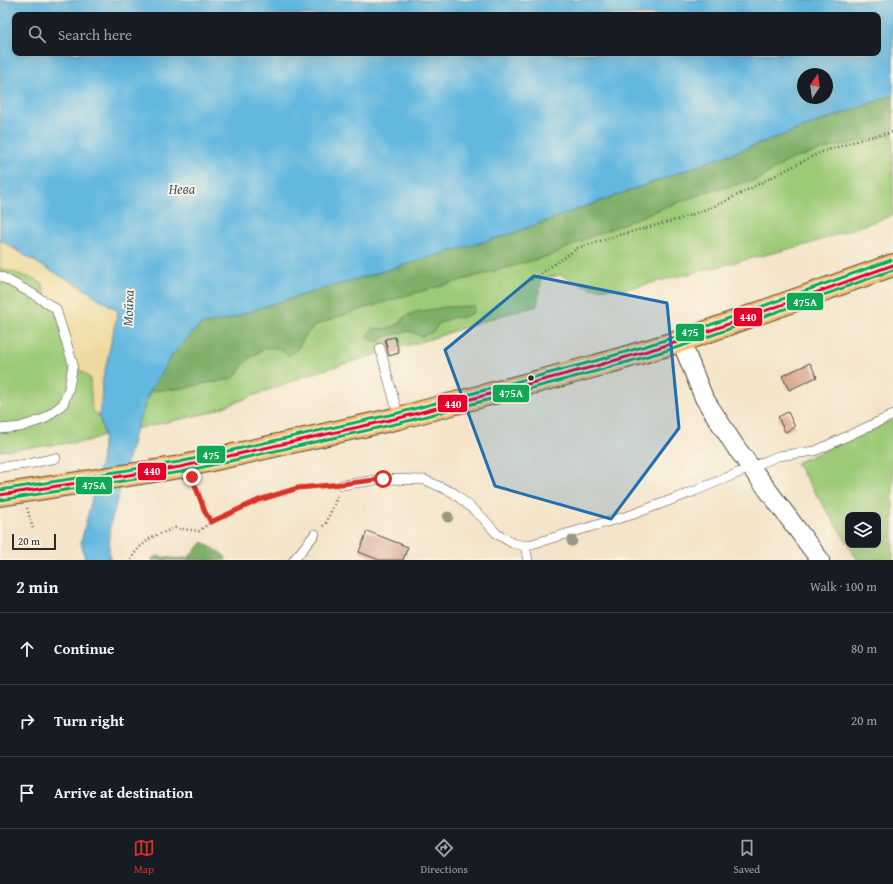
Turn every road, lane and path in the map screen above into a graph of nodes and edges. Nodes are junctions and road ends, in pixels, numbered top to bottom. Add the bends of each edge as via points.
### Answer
1 (893, 132) edge
2 (893, 265) edge
3 (0, 276) edge
4 (531, 280) dead end
5 (681, 341) junction
6 (380, 348) dead end
7 (893, 415) edge
8 (399, 418) junction
9 (0, 429) edge
10 (56, 458) dead end
11 (0, 467) edge
12 (751, 467) junction
13 (186, 472) junction
14 (342, 484) junction
15 (0, 495) edge
16 (27, 508) dead end
17 (211, 522) junction
18 (33, 529) dead end
19 (315, 534) joint
20 (525, 546) junction
21 (131, 560) edge
22 (294, 560) edge
23 (528, 560) edge
24 (820, 560) edge

1 - 4 path via 819,153 722,203 680,219 578,248
2 - 5 main road
3 - 9 lane via 56,309 73,364 63,404 44,419
5 - 8 main road
5 - 12 street via 704,398
6 - 8 lane
7 - 12 lane via 814,451 778,456
8 - 13 main road
10 - 11 lane
12 - 20 lane via 631,515
12 - 24 street
13 - 15 main road
13 - 17 path
14 - 17 path via 298,488 259,500
14 - 19 path via 326,523
14 - 20 lane via 383,479 425,480 454,493 497,534 512,543
16 - 18 path
17 - 21 path via 199,531 175,528 152,537 140,547
19 - 22 lane
20 - 23 lane

